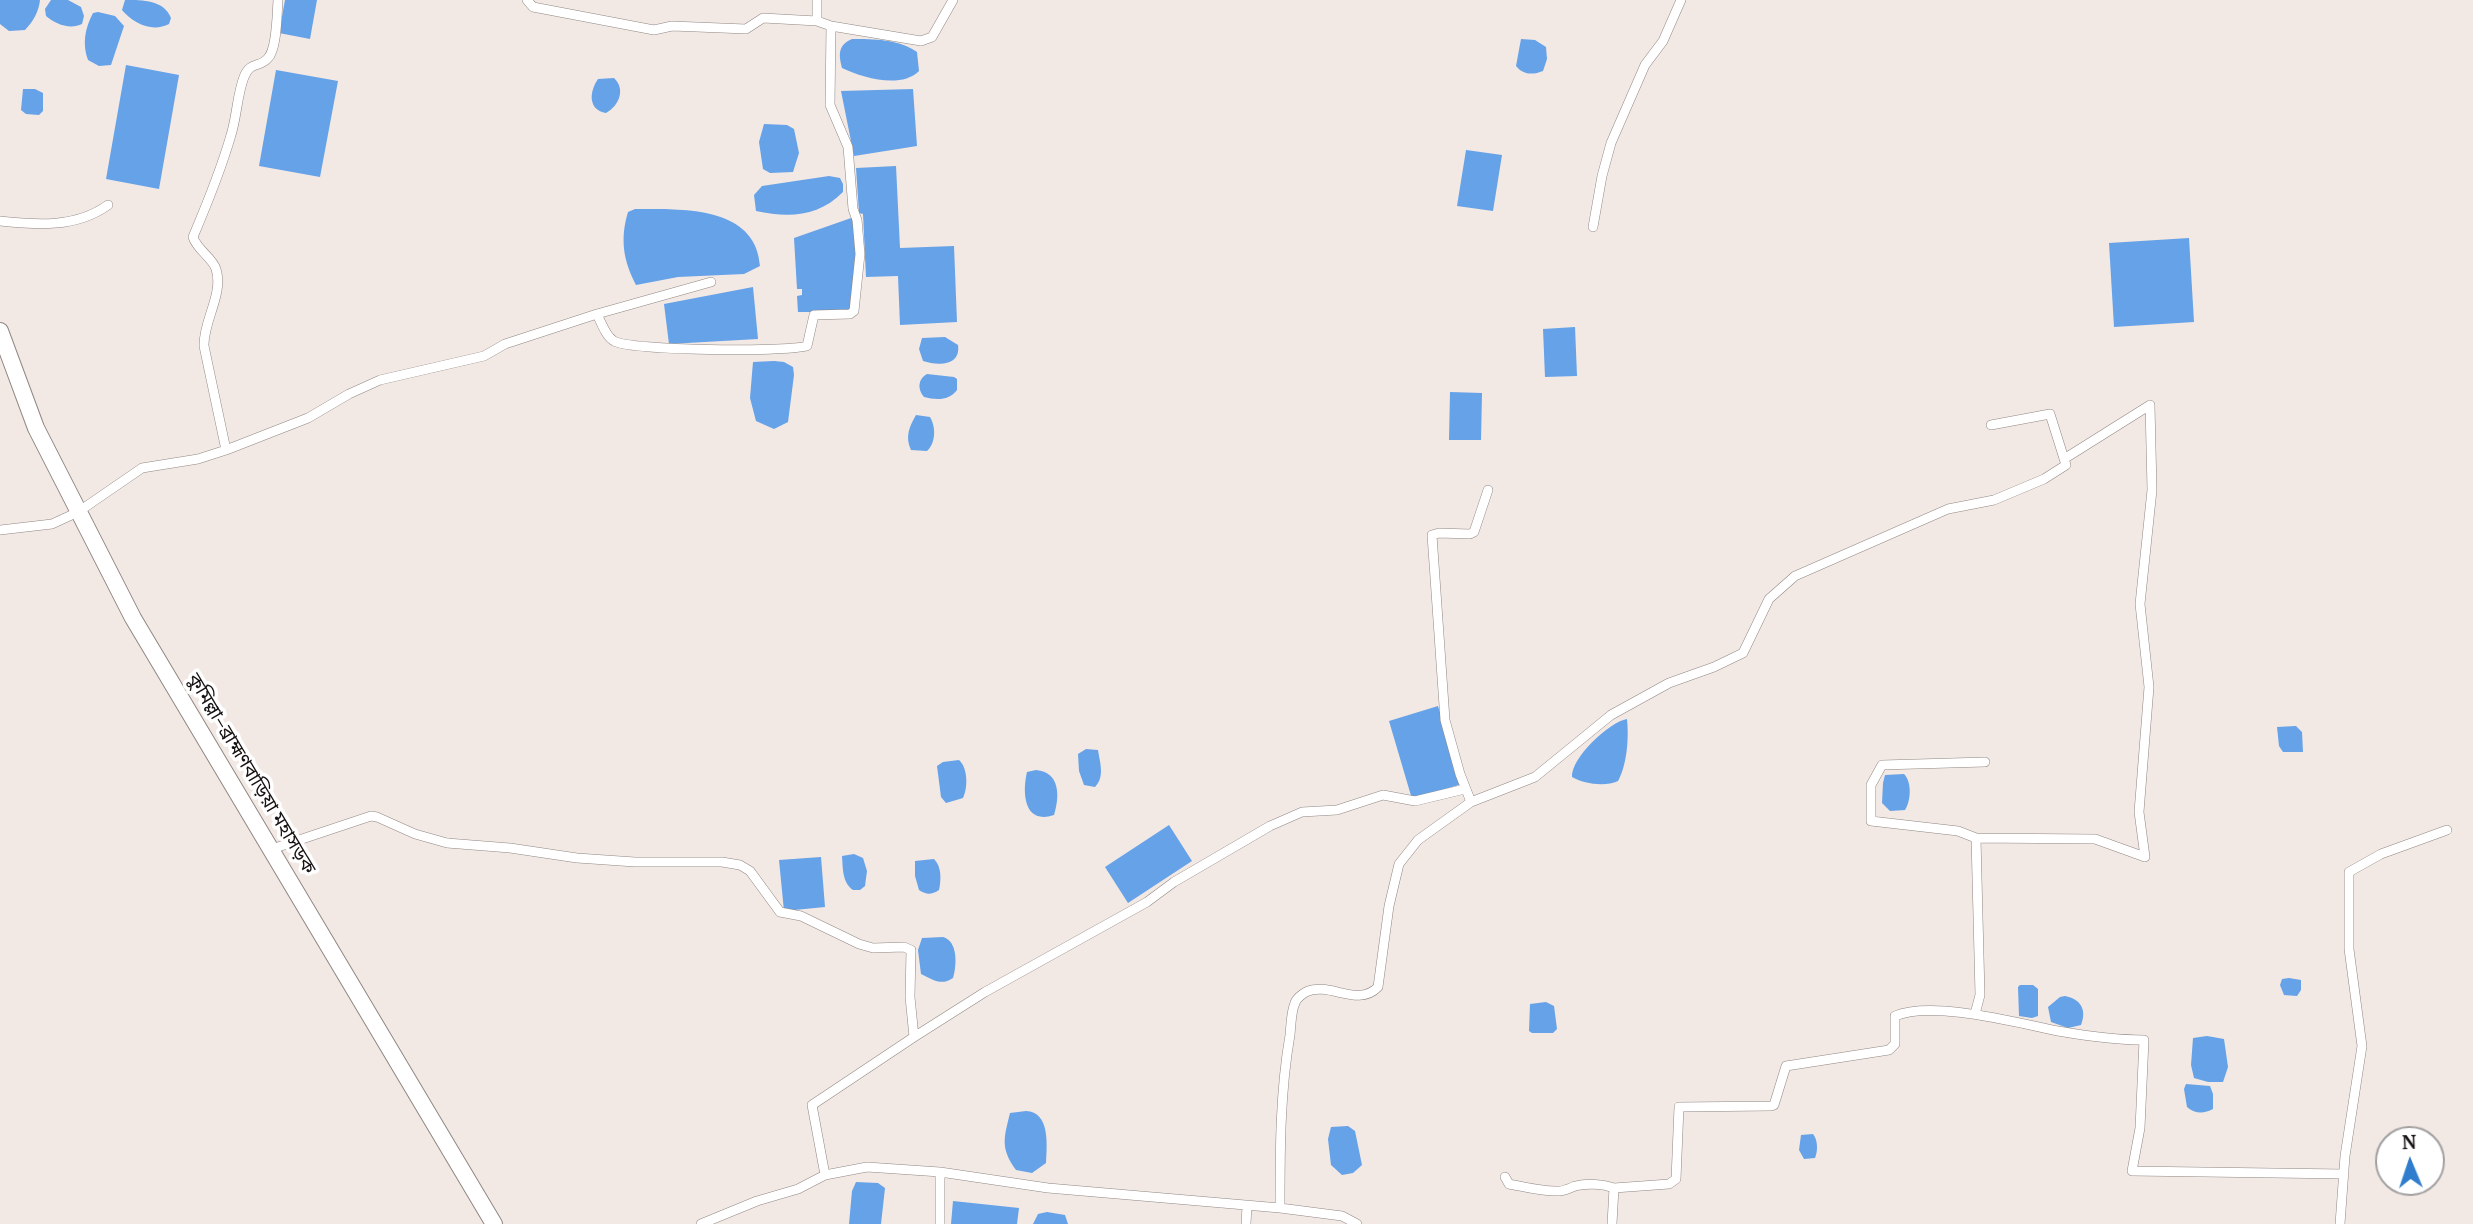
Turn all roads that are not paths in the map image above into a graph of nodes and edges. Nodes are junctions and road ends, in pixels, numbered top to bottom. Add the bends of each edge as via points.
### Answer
1 (278, 0) edge
2 (527, 0) edge
3 (817, 0) edge
4 (953, 0) edge
5 (1681, 0) edge
6 (817, 21) junction
7 (831, 26) junction
8 (108, 205) dead end
9 (0, 221) edge
10 (1592, 227) dead end
11 (711, 282) dead end
12 (597, 314) junction
13 (0, 331) edge
14 (1991, 425) dead end
15 (226, 450) junction
16 (2064, 459) junction
17 (1488, 489) dead end
18 (78, 512) junction
19 (0, 530) edge
20 (1985, 762) dead end
21 (1465, 789) junction
22 (1471, 802) junction
23 (2447, 830) dead end
24 (1976, 838) junction
25 (272, 849) junction
26 (1975, 1014) junction
27 (914, 1037) junction
28 (940, 1172) junction
29 (2344, 1174) junction
30 (825, 1175) junction
31 (1505, 1177) dead end
32 (1614, 1188) junction
33 (1247, 1206) junction
34 (1280, 1208) junction
35 (494, 1224) edge
36 (701, 1224) edge
37 (940, 1224) edge
38 (1246, 1224) edge
39 (1357, 1224) edge
40 (1612, 1224) edge
41 (2340, 1224) edge

1 - 15 street via 272,53 266,61 248,68 244,77 222,166 194,237 217,271 204,346
2 - 6 street via 533,7 654,30 672,26 746,29 764,18
3 - 6 street
4 - 7 street via 927,40
5 - 10 street via 1663,41 1645,65 1611,143
6 - 7 street
7 - 12 street via 830,105 848,147 860,254 852,313 814,315 807,346 769,351 621,343 609,337
8 - 9 street via 59,223
11 - 12 street
12 - 15 street via 505,344 484,356 380,380 308,418
13 - 18 highway, কুমিল্লা–ব্রাহ্মণবাড়িয়া মহাসড়ক via 36,428
14 - 16 street via 2050,414
15 - 18 street via 142,468
16 - 22 street via 2066,465 2031,484 1994,500 1948,509 1795,576 1769,599 1742,653 1669,683 1611,715 1535,776
16 - 24 street via 2150,405 2152,490 2140,604 2150,687 2139,812 2145,857 2095,839
17 - 21 street via 1474,532 1432,535 1445,720
18 - 19 street via 45,526
18 - 25 highway, কুমিল্লা–ব্রাহ্মণবাড়িয়া মহাসড়ক via 133,618
20 - 24 street via 1882,765 1871,786 1871,821 1958,831
21 - 22 street
21 - 27 street via 1415,802 1383,795 1337,810 1302,812 1270,826
22 - 34 street via 1418,840 1399,864 1378,987 1361,996 1314,989 1295,1001 1281,1122
23 - 29 street via 2381,854 2349,872 2349,949 2362,1046
24 - 26 street via 1980,995
25 - 27 street via 371,816 447,843 577,858 740,865 750,871 780,912 802,916 859,944 911,950
25 - 35 highway, কুমিল্লা–ব্রাহ্মণবাড়িয়া মহাসড়ক
26 - 29 street via 2106,1038 2144,1040 2140,1128 2132,1171
26 - 32 street via 1898,1014 1894,1048 1786,1066 1771,1106 1679,1107 1673,1183
27 - 30 street via 812,1105
28 - 30 street via 867,1167
28 - 33 street via 1048,1188
28 - 37 street
29 - 41 street
30 - 36 street
31 - 32 street via 1509,1184 1560,1191 1577,1185
32 - 40 street
33 - 34 street
33 - 38 street
34 - 39 street via 1342,1216

